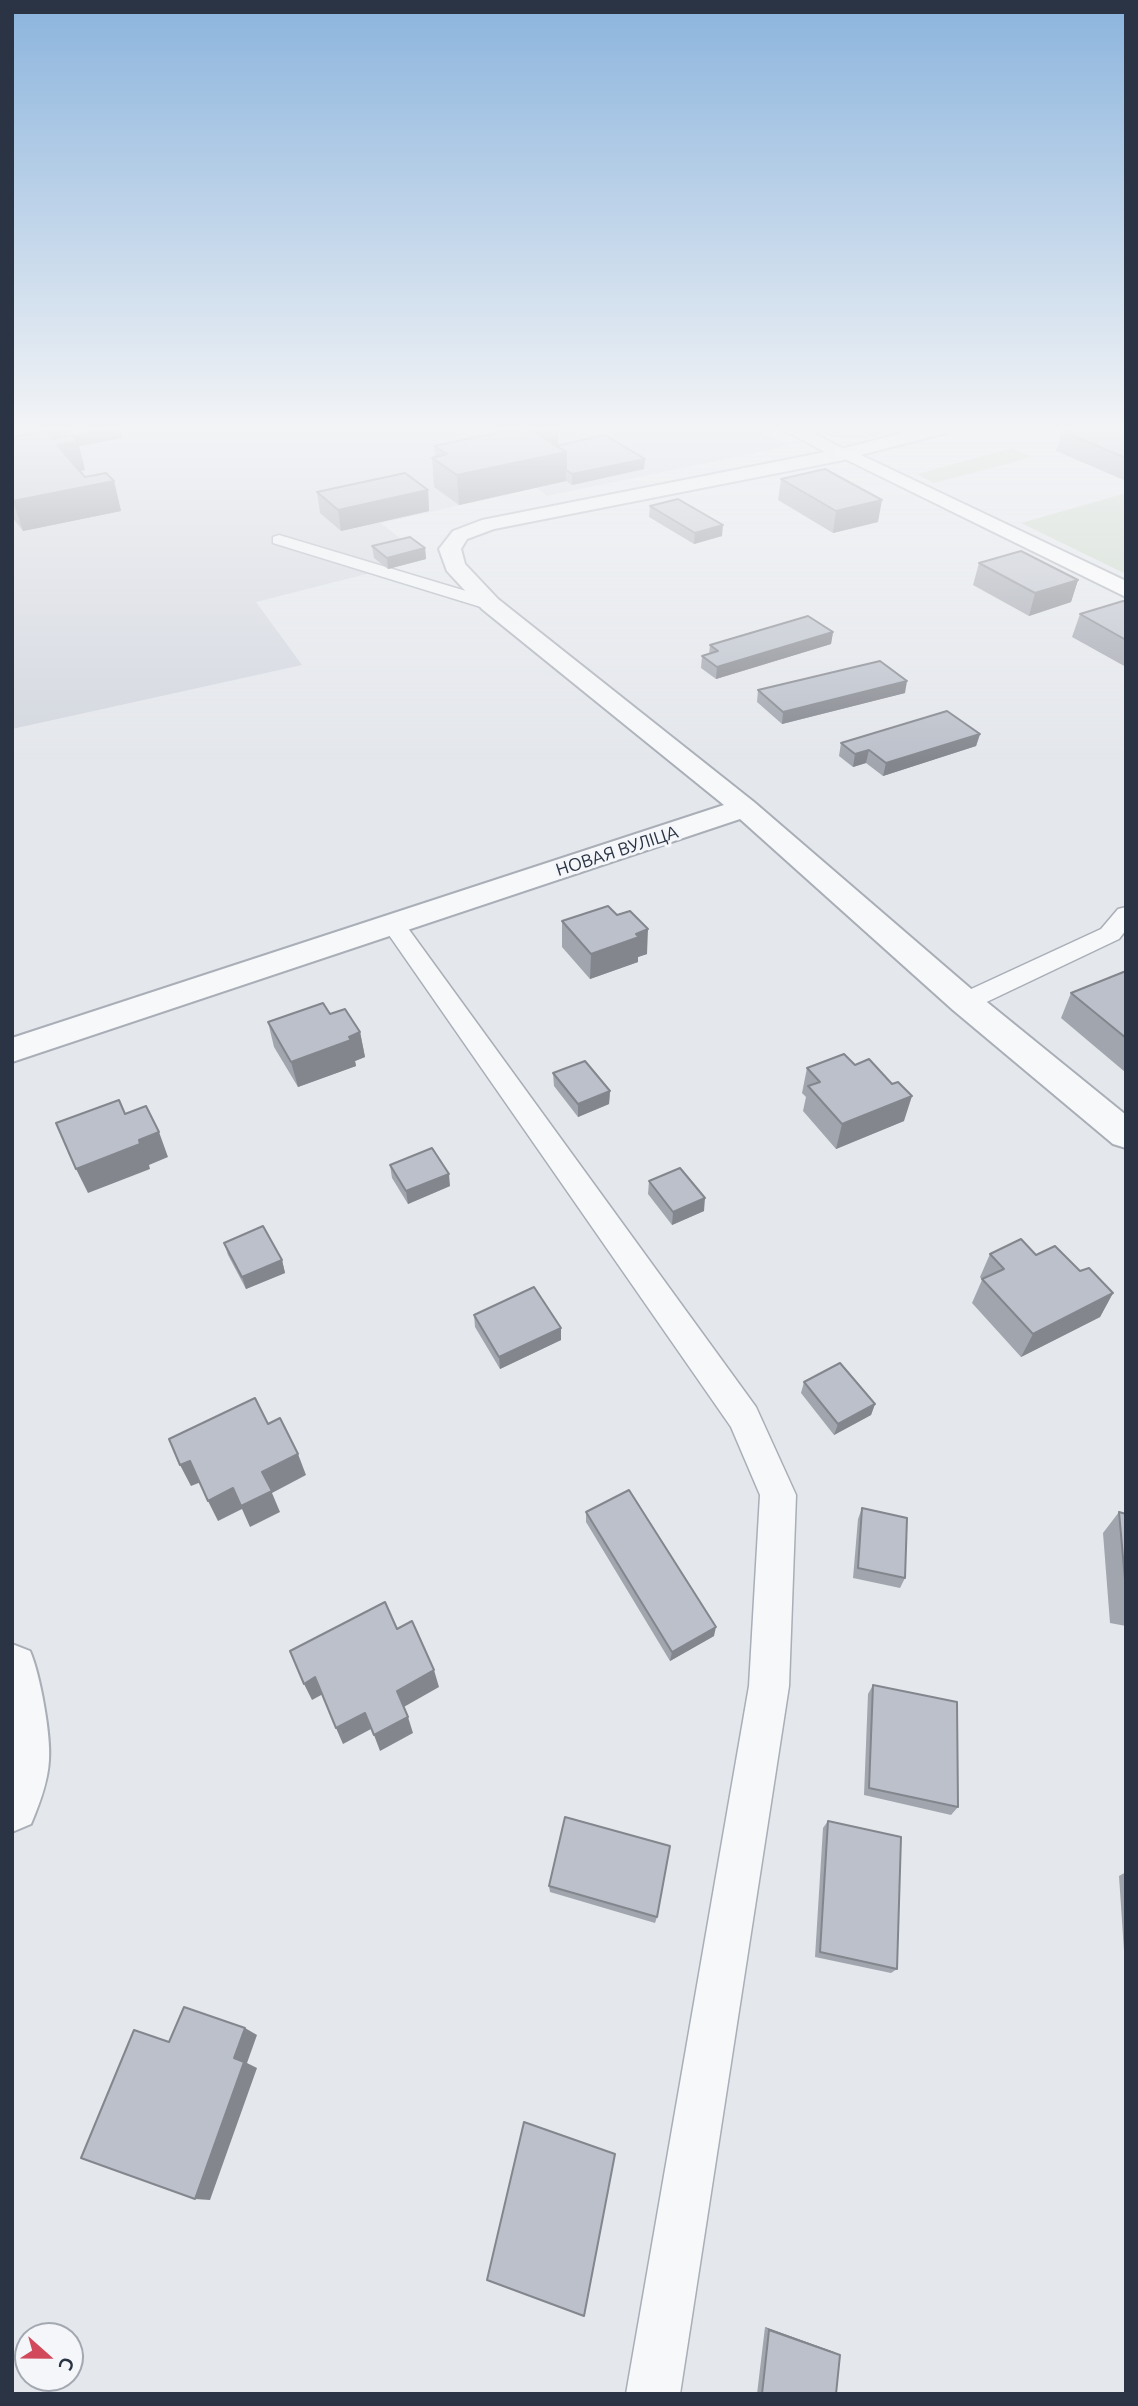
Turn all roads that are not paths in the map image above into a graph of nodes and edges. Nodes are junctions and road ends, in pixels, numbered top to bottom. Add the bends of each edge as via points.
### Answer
1 (279, 540) dead end
2 (456, 540) edge
3 (1023, 540) edge
4 (1126, 590) edge
5 (490, 604) junction
6 (744, 808) junction
7 (1126, 914) edge
8 (394, 925) junction
9 (965, 1002) junction
10 (12, 1049) edge
11 (1126, 1135) edge
12 (12, 1669) edge
13 (12, 1805) edge
14 (653, 2394) edge

1 - 5 lane
2 - 5 street via 450,549 455,566
3 - 4 street
5 - 6 street
6 - 8 street, НОВАЯ ВУЛІЦА
6 - 9 street
7 - 9 lane via 1110,934
8 - 10 street, НОВАЯ ВУЛІЦА
8 - 14 lane via 744,1418 778,1495 769,1686
9 - 11 street
12 - 13 street via 23,1759

